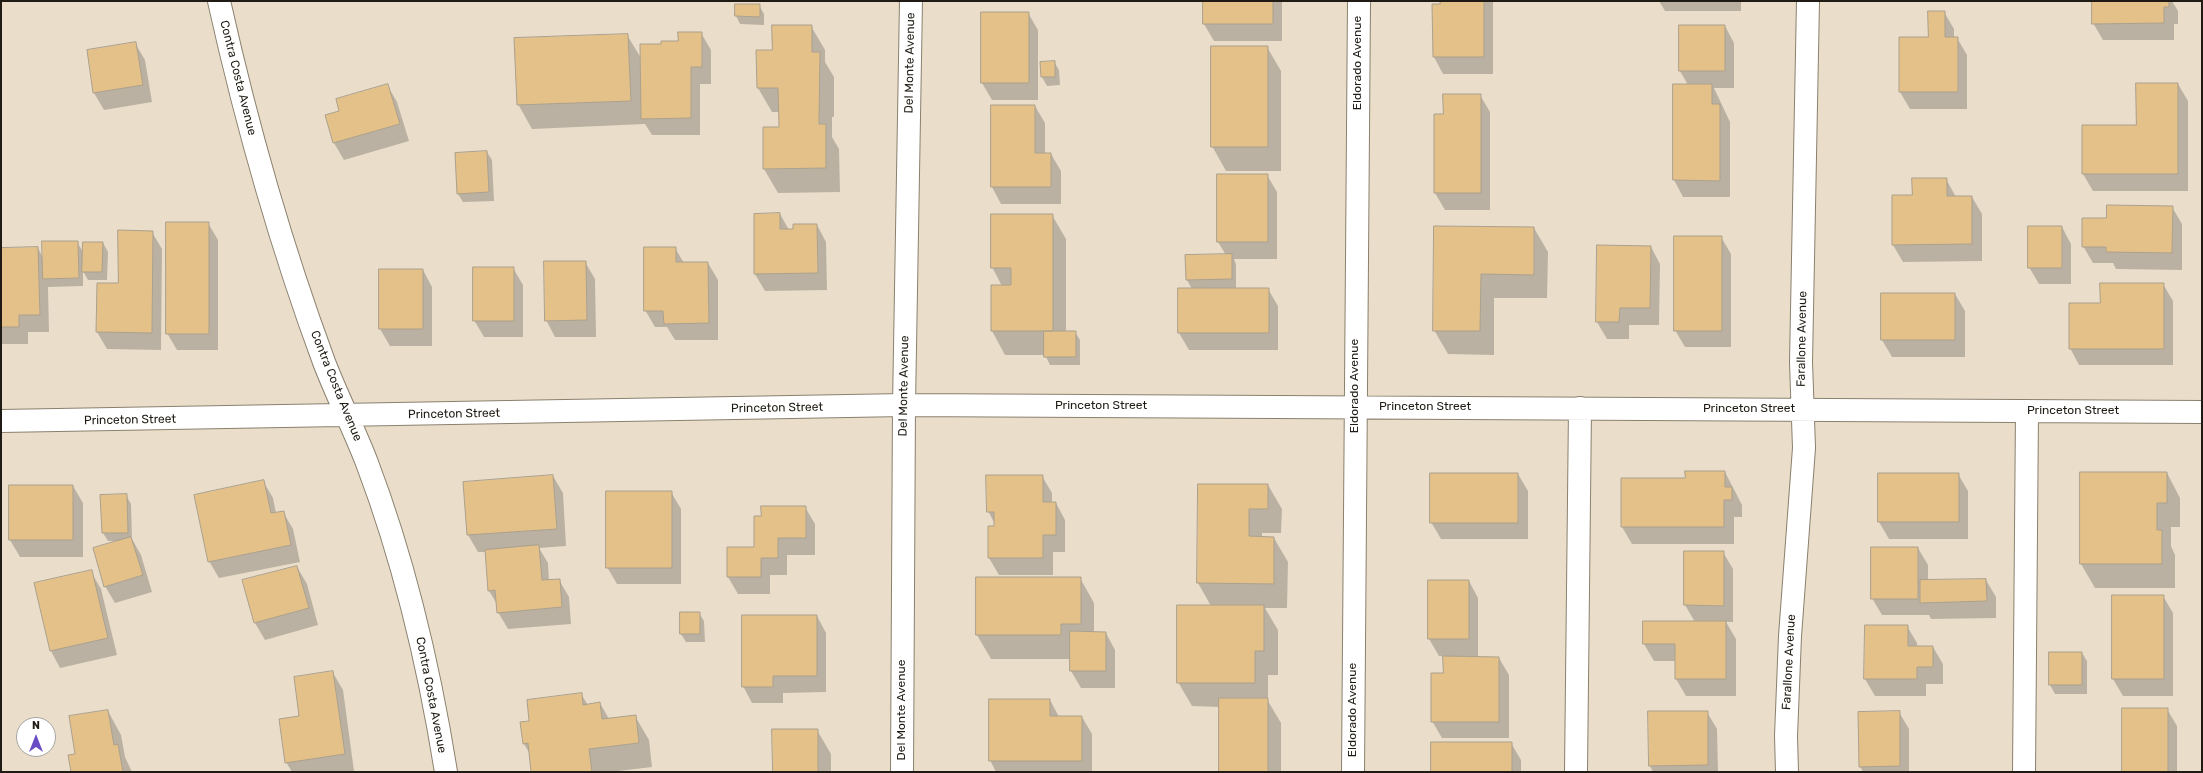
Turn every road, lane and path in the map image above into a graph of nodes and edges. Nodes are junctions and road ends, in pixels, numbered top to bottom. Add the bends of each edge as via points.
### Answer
1 (219, 1) edge
2 (911, 1) edge
3 (1359, 1) edge
4 (1808, 1) edge
5 (904, 405) junction
6 (1355, 407) junction
7 (1580, 408) junction
8 (1802, 409) junction
9 (2027, 411) junction
10 (2202, 412) edge
11 (348, 416) junction
12 (1, 422) edge
13 (446, 772) edge
14 (902, 772) edge
15 (1353, 772) edge
16 (1576, 772) edge
17 (1787, 772) edge
18 (2024, 772) edge

1 - 11 street, Contra Costa Avenue via 256,149 282,237 324,363
2 - 5 street, Del Monte Avenue
3 - 6 street, Eldorado Avenue
4 - 8 street, Farallone Avenue
5 - 6 street, Princeton Street
5 - 11 street, Princeton Street
5 - 14 street, Del Monte Avenue
6 - 7 street, Princeton Street
6 - 15 street, Eldorado Avenue
7 - 8 street, Princeton Street
7 - 16 street
8 - 9 street, Princeton Street
8 - 17 street, Farallone Avenue via 1804,448 1790,636
9 - 10 street, Princeton Street
9 - 18 street
11 - 12 street, Princeton Street
11 - 13 street, Contra Costa Avenue via 367,463 403,570 422,644

